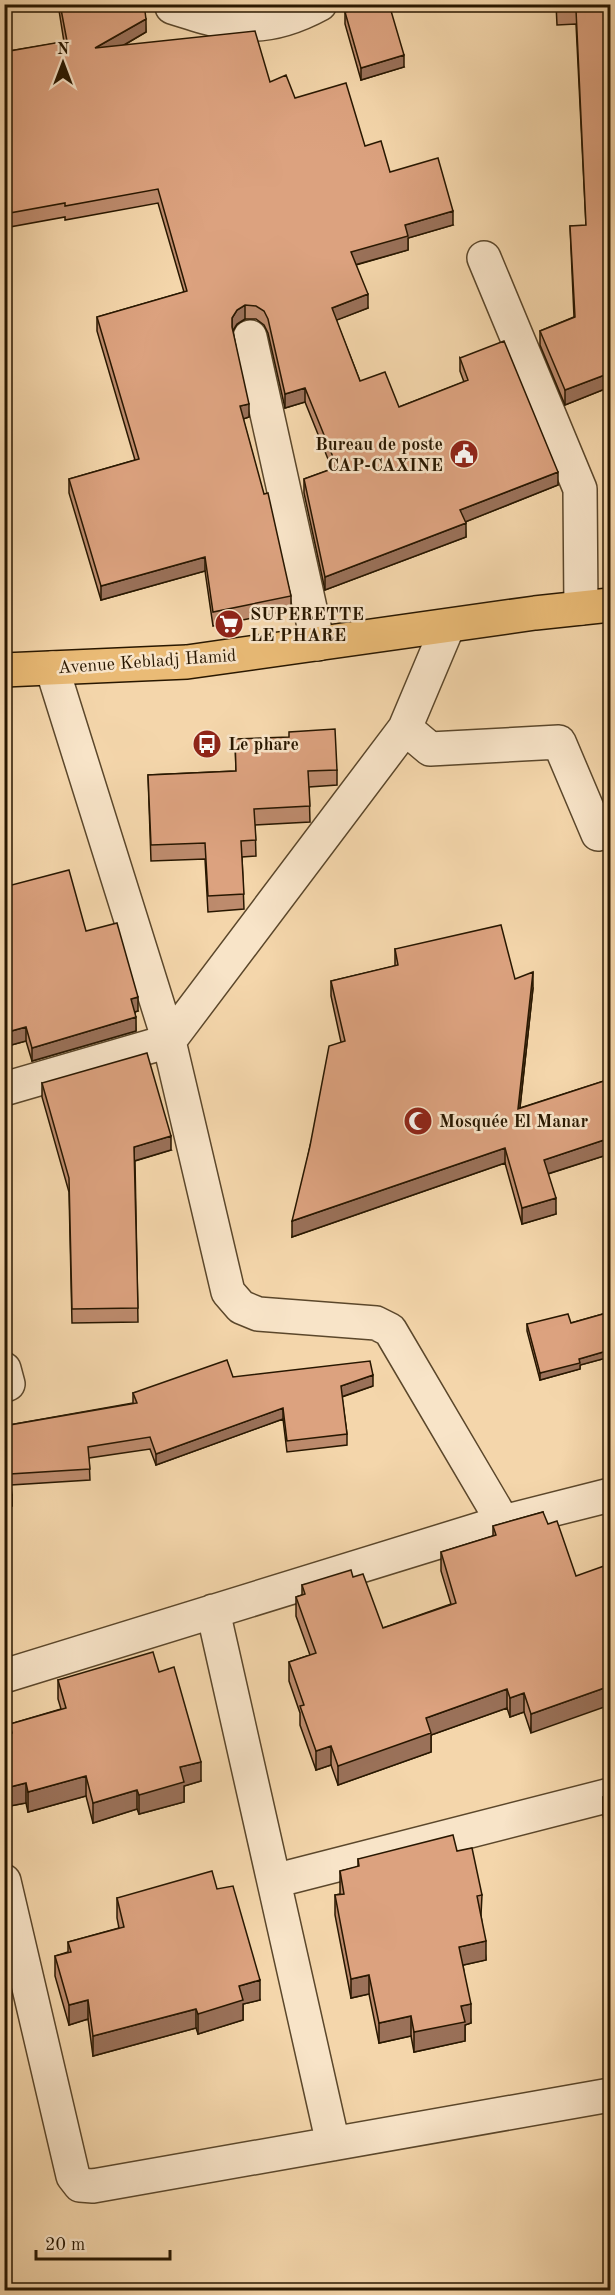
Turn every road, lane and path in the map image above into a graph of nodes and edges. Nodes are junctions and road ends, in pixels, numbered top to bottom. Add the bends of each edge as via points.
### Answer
1 (320, 4) edge
2 (172, 7) dead end
3 (484, 258) dead end
4 (250, 337) dead end
5 (596, 607) edge
6 (448, 626) junction
7 (318, 644) junction
8 (52, 668) junction
9 (4, 670) edge
10 (405, 728) junction
11 (610, 831) edge
12 (169, 1041) junction
13 (4, 1089) edge
14 (610, 1495) edge
15 (503, 1522) junction
16 (213, 1611) junction
17 (4, 1676) edge
18 (610, 1795) edge
19 (4, 1881) edge
20 (274, 1881) junction
21 (610, 2095) edge
22 (333, 2144) junction

1 - 2 street via 300,15 258,25 216,21
3 - 5 street via 580,489
4 - 7 street
5 - 6 main road, Avenue Kebladj Hamid
6 - 7 main road, Avenue Kebladj Hamid
6 - 10 street
7 - 8 main road, Avenue Kebladj Hamid via 187,662
8 - 9 main road, Avenue Kebladj Hamid
8 - 12 street
10 - 11 street via 430,749 559,742 598,834
10 - 12 street
12 - 13 street
12 - 15 street via 228,1292 241,1307 258,1314 376,1323 390,1330
14 - 15 street
15 - 16 street
16 - 17 street
16 - 20 street
18 - 20 street
19 - 22 street via 73,2176 80,2185 93,2186
20 - 22 street
21 - 22 street

